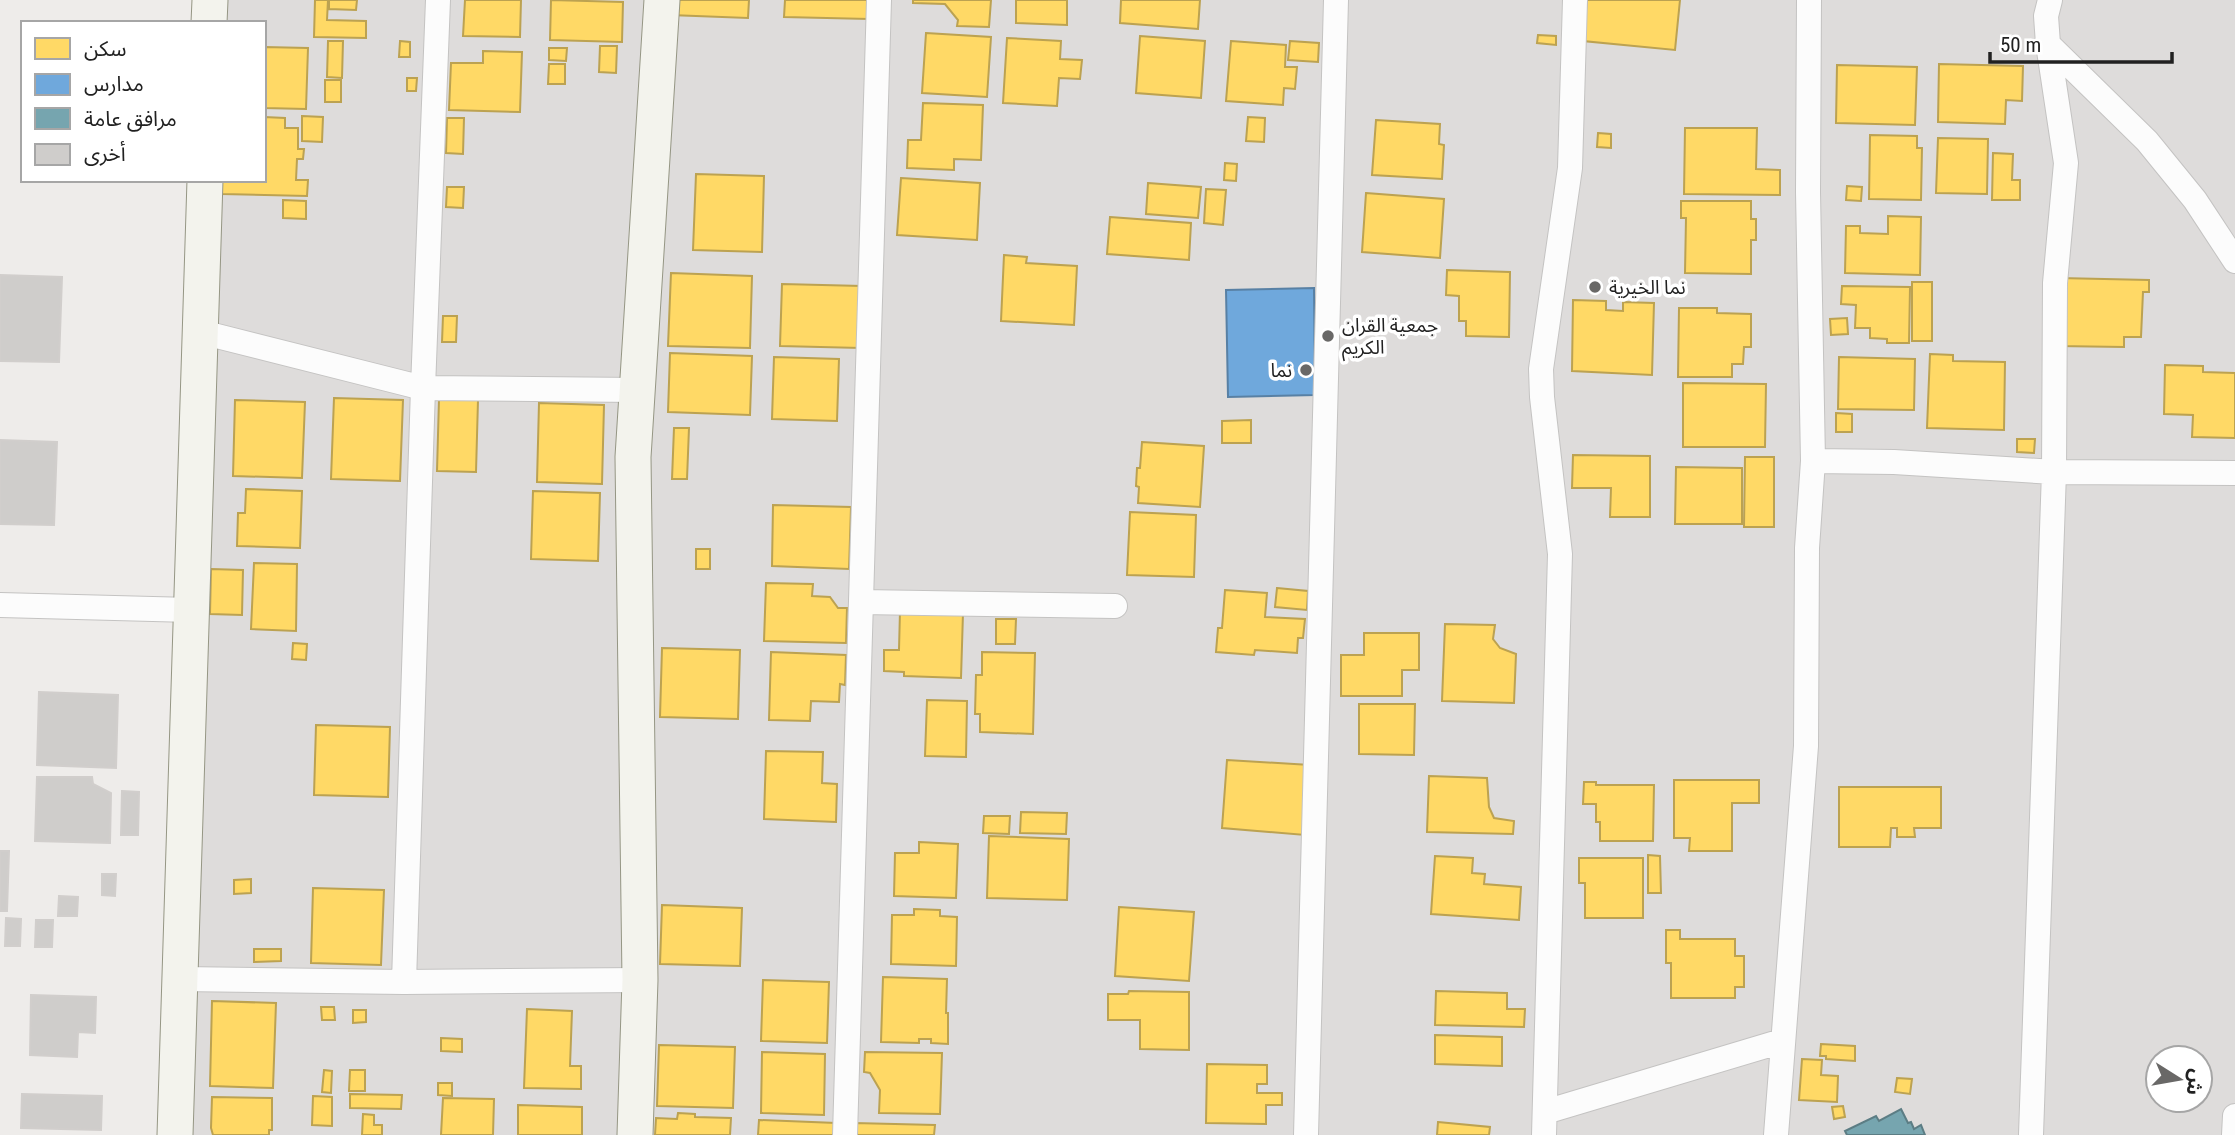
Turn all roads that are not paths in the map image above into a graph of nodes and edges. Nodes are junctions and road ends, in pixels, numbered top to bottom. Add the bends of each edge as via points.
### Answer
1 (210, 0) edge
2 (438, 0) edge
3 (662, 0) edge
4 (879, 0) edge
5 (1336, 0) edge
6 (1575, 0) edge
7 (1809, 0) edge
8 (2050, 0) edge
9 (209, 21) edge
10 (2048, 44) junction
11 (205, 182) edge
12 (2235, 261) edge
13 (201, 332) junction
14 (423, 388) junction
15 (637, 390) junction
16 (1813, 461) junction
17 (2054, 472) junction
18 (2235, 473) edge
19 (861, 602) junction
20 (0, 605) edge
21 (1115, 606) dead end
22 (191, 610) junction
23 (180, 979) junction
24 (640, 980) junction
25 (404, 982) junction
26 (1782, 1041) junction
27 (2235, 1116) edge
28 (1545, 1124) edge
29 (175, 1135) edge
30 (635, 1135) edge
31 (845, 1135) edge
32 (1306, 1135) edge
33 (1776, 1135) edge
34 (2031, 1135) edge
35 (2234, 1135) edge

1 - 9 street
2 - 14 street
3 - 15 street
4 - 19 street
5 - 32 street
6 - 28 street via 1570,168 1541,369 1560,554
7 - 16 street
8 - 10 street
10 - 12 street via 2147,141 2195,200
10 - 17 street via 2066,163 2056,283
11 - 13 street
13 - 14 street
13 - 22 street
14 - 15 street
14 - 25 street
15 - 24 street via 633,457
16 - 17 street
16 - 26 street via 1807,548 1806,746
17 - 18 street
17 - 34 street
19 - 21 street
19 - 31 street
20 - 22 street
22 - 23 street
23 - 25 street
23 - 29 street
24 - 25 street
24 - 30 street
26 - 28 street
26 - 33 street
27 - 35 street

